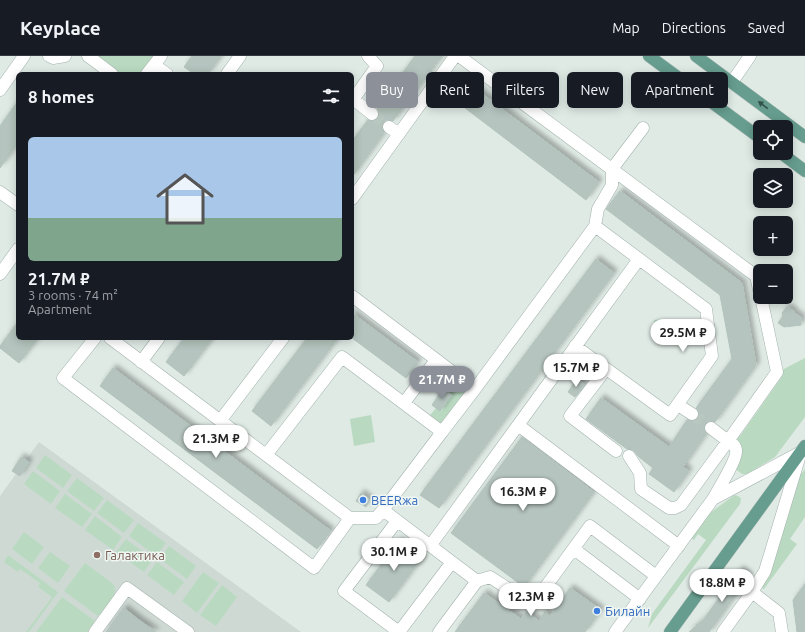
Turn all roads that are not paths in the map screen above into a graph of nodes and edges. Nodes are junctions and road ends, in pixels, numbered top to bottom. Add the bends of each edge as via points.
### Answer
1 (49, 56) edge
2 (65, 56) edge
3 (88, 56) edge
4 (240, 56) edge
5 (368, 56) edge
6 (649, 56) edge
7 (696, 56) edge
8 (750, 56) edge
9 (463, 57) edge
10 (19, 58) edge
11 (154, 65) edge
12 (109, 72) edge
13 (164, 72) edge
14 (228, 72) edge
15 (732, 82) junction
16 (0, 90) edge
17 (354, 99) edge
18 (354, 101) edge
19 (372, 114) tunnel mouth
20 (389, 127) tunnel mouth
21 (643, 128) dead end
22 (753, 133) edge
23 (399, 134) junction
24 (805, 137) edge
25 (790, 160) edge
26 (612, 170) junction
27 (805, 171) edge
28 (0, 192) edge
29 (354, 196) edge
30 (16, 204) edge
31 (595, 226) junction
32 (16, 256) edge
33 (639, 259) junction
34 (13, 266) edge
35 (0, 274) edge
36 (753, 274) edge
37 (354, 298) edge
38 (762, 304) edge
39 (93, 340) edge
40 (113, 340) edge
41 (158, 340) edge
42 (281, 340) edge
43 (575, 346) junction
44 (436, 360) junction
45 (141, 362) junction
46 (606, 369) junction
47 (475, 389) junction
48 (404, 403) junction
49 (678, 405) junction
50 (692, 414) tunnel mouth
51 (220, 421) junction
52 (518, 425) junction
53 (711, 428) tunnel mouth
54 (442, 432) junction
55 (728, 441) junction
56 (803, 449) edge
57 (616, 451) dead end
58 (266, 455) junction
59 (629, 456) dead end
60 (714, 500) junction
61 (383, 510) junction
62 (350, 518) junction
63 (397, 520) junction
64 (430, 546) junction
65 (679, 546) junction
66 (574, 549) junction
67 (452, 562) junction
68 (656, 576) junction
69 (477, 581) junction
70 (752, 592) junction
71 (640, 599) junction
72 (95, 632) edge
73 (188, 632) edge
74 (400, 632) edge
75 (439, 632) edge
76 (615, 632) edge
77 (670, 632) edge
78 (723, 632) edge
79 (782, 632) edge

1 - 2 street
3 - 12 street
4 - 14 street
5 - 17 street via 377,66
6 - 22 main road
7 - 15 main road
8 - 15 street
9 - 23 street
9 - 26 street
10 - 16 street
11 - 13 street
24 -> 15 main road
18 - 19 street
20 - 23 street
21 - 26 street
23 - 29 street
25 - 27 main road
26 - 31 street via 612,184 598,209
26 - 36 street
28 - 30 street
31 - 33 street
31 - 47 street
32 - 34 street
33 - 43 street
33 - 49 street via 706,309 712,356
34 - 35 street
37 - 44 street
38 - 55 street via 777,372
39 - 62 street via 63,378 314,568
40 - 45 street
41 - 45 street
42 - 51 street
43 - 46 street
43 - 52 street
44 - 47 street
44 - 48 street
45 - 51 street
46 - 49 street via 670,416
46 - 57 street via 570,416
47 - 54 street
48 - 54 street
48 - 58 street via 342,357
49 - 50 street
51 - 58 street
52 - 64 street
52 - 65 street
53 - 55 street
54 - 61 street
55 - 59 street via 681,505 675,508 669,508 641,489 640,473
55 - 60 street via 737,451
56 - 60 street
56 - 70 street via 765,571
56 - 77 main road
58 - 62 street
60 - 65 street
61 - 62 street via 376,518
61 - 63 street
63 - 64 street
63 - 74 street via 344,590
64 - 67 street
65 - 68 street
66 - 68 street via 590,526
66 - 69 street via 536,600 521,597 490,577
66 - 71 street
67 - 69 street
67 - 74 street
68 - 71 street
69 - 75 street
70 - 78 street
70 - 79 street via 779,614
71 - 76 street
72 - 73 street via 128,588

